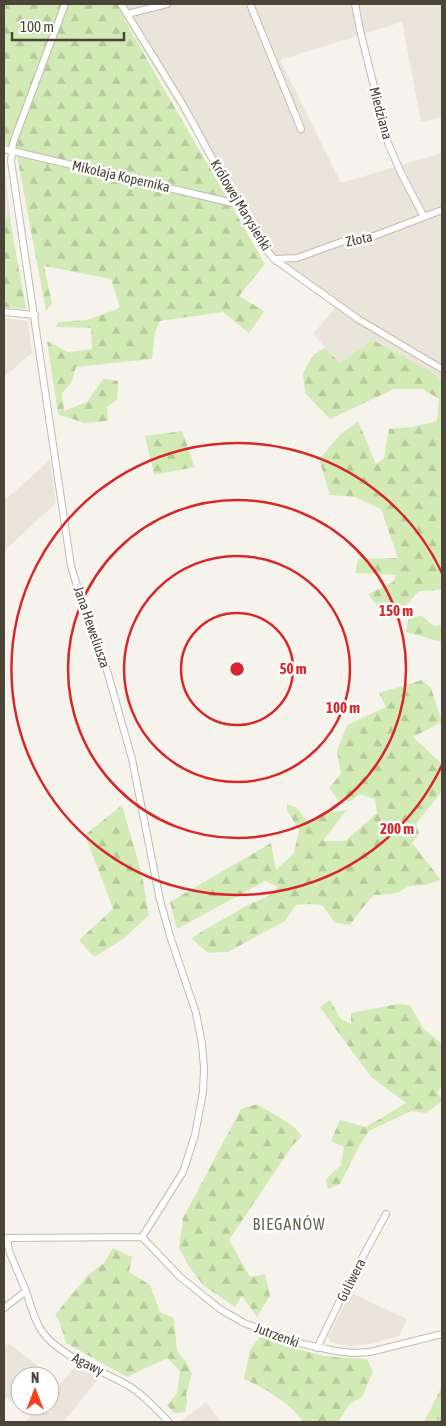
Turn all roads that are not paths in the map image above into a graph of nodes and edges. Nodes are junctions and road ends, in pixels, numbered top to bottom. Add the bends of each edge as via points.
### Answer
1 (65, 4) edge
2 (121, 4) edge
3 (168, 4) edge
4 (250, 4) edge
5 (355, 4) edge
6 (127, 14) junction
7 (300, 129) dead end
8 (4, 148) edge
9 (11, 151) junction
10 (238, 204) junction
11 (442, 210) edge
12 (424, 216) junction
13 (274, 259) junction
14 (4, 312) edge
15 (35, 315) junction
16 (442, 368) edge
17 (386, 1214) dead end
18 (142, 1237) junction
19 (5, 1238) edge
20 (26, 1291) junction
21 (4, 1308) edge
22 (442, 1334) edge
23 (317, 1348) junction
24 (169, 1422) edge

1 - 9 street, Jana Heweliusza
2 - 6 street, Królowej Marysieńki
3 - 6 street
4 - 7 street
5 - 12 street, Miedziana via 388,143
6 - 10 street, Królowej Marysieńki
8 - 9 street, Mikołaja Kopernika
9 - 10 street, Mikołaja Kopernika
9 - 15 street, Jana Heweliusza
10 - 13 street, Królowej Marysieńki
11 - 12 street, Złota
12 - 13 street, Złota via 374,236 344,241 297,258
13 - 16 street, Królowej Marysieńki via 358,319
14 - 15 street
15 - 18 street, Jana Heweliusza via 72,566 104,660 132,759 160,900 196,1013 202,1044 203,1092 196,1136 183,1172
17 - 23 street, Guliwera
18 - 19 street
18 - 23 street, Jutrzenki via 180,1277 220,1310 260,1329
19 - 20 street, Agawy
20 - 21 street
20 - 24 street, Agawy via 36,1320 50,1340 67,1354 137,1391
22 - 23 street, Jutrzenki via 370,1352

